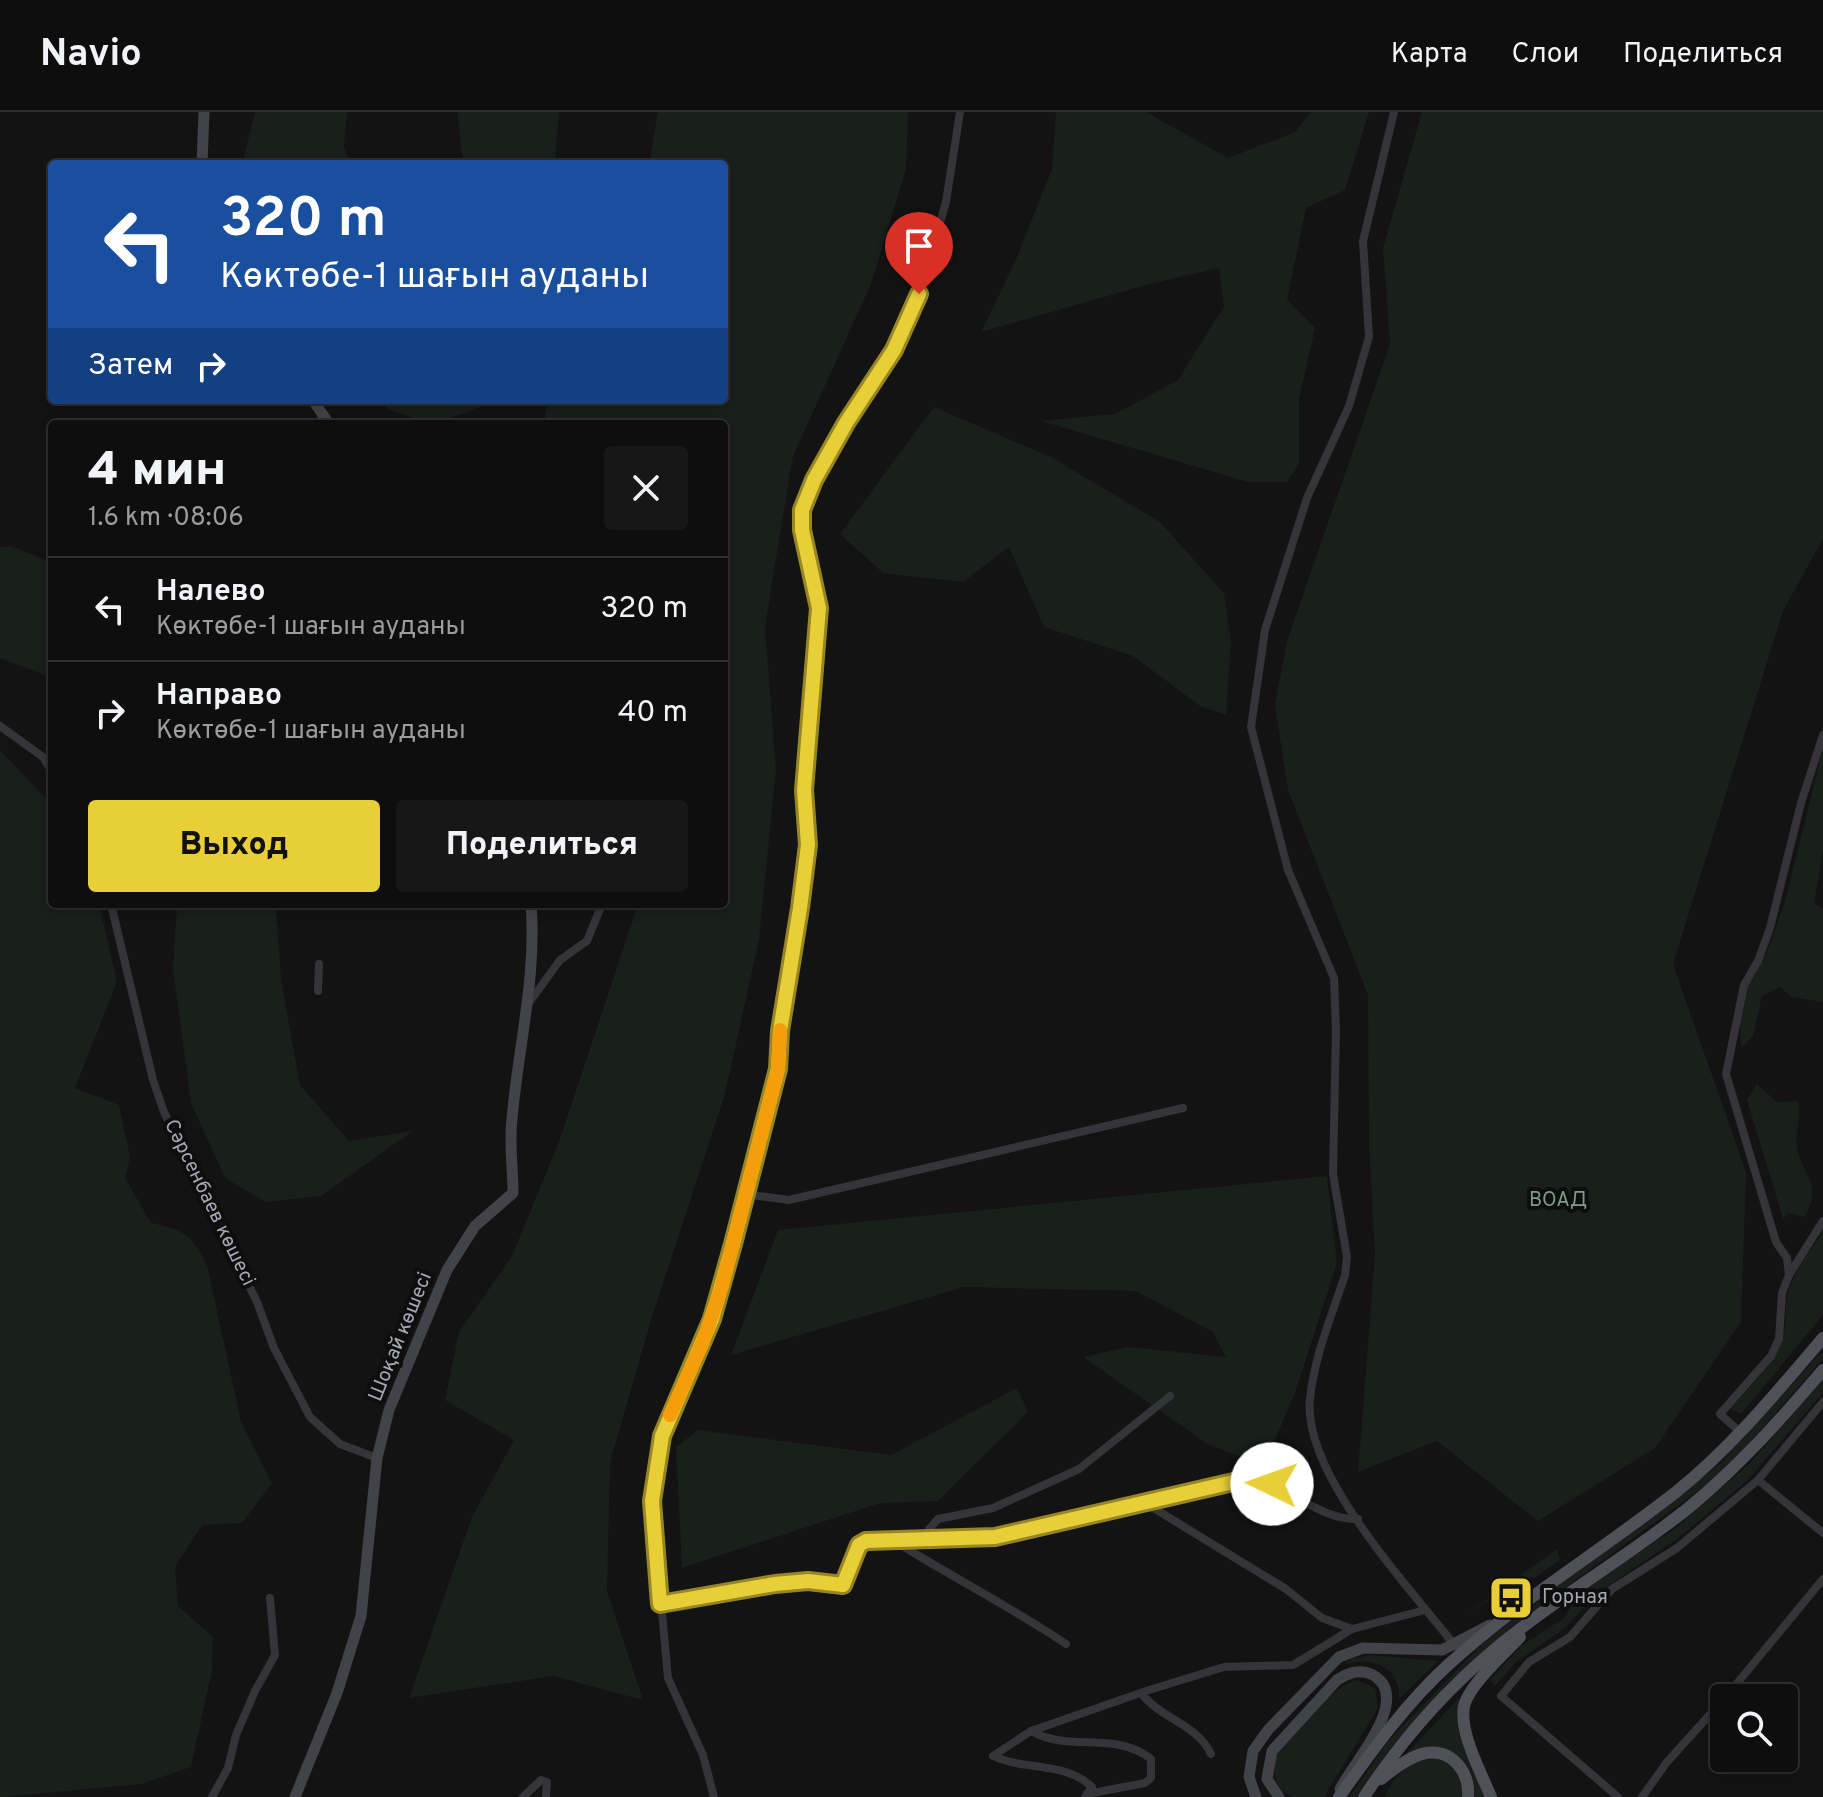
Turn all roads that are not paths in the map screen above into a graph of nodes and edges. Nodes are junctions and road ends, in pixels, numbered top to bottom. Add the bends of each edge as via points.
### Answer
1 (204, 112) edge
2 (960, 112) edge
3 (1394, 112) edge
4 (202, 160) edge
5 (0, 726) edge
6 (1823, 735) edge
7 (48, 765) edge
8 (112, 908) edge
9 (531, 908) edge
10 (600, 908) edge
11 (319, 964) dead end
12 (318, 991) dead end
13 (526, 1009) junction
14 (1183, 1108) dead end
15 (744, 1194) junction
16 (1823, 1221) edge
17 (1789, 1275) junction
18 (1823, 1338) edge
19 (1823, 1370) edge
20 (1170, 1396) dead end
21 (1823, 1402) edge
22 (1740, 1432) junction
23 (377, 1458) junction
24 (1758, 1480) junction
25 (1142, 1501) junction
26 (1358, 1519) junction
27 (1823, 1533) edge
28 (926, 1539) junction
29 (893, 1540) junction
30 (1823, 1579) edge
31 (270, 1598) dead end
32 (660, 1604) junction
33 (1425, 1610) junction
34 (1542, 1612) junction
35 (1352, 1629) junction
36 (1066, 1644) dead end
37 (1458, 1650) junction
38 (1736, 1684) edge
39 (1141, 1693) junction
40 (1710, 1714) edge
41 (1031, 1731) junction
42 (1211, 1754) dead end
43 (1367, 1793) edge
44 (1086, 1796) edge
45 (212, 1797) edge
46 (295, 1797) edge
47 (523, 1797) edge
48 (546, 1797) edge
49 (714, 1797) edge
50 (1256, 1797) edge
51 (1279, 1797) edge
52 (1338, 1797) edge
53 (1468, 1797) edge
54 (1491, 1797) edge
55 (1618, 1797) edge
56 (1642, 1797) edge

1 - 4 street
2 - 15 street via 946,202 919,294 894,350 849,416 802,510 819,608 804,790 808,845 778,1069
3 - 26 street via 1363,241 1369,337 1349,406 1307,498 1265,630 1251,727 1288,870 1334,978 1333,1174 1347,1257 1309,1400 1313,1438 1326,1472
5 - 7 street
6 - 17 street via 1770,928 1744,985 1726,1074
8 - 23 street, Сәрсенбаев көшесі via 164,1112 257,1302 274,1348 310,1417 340,1444
9 - 13 street, Шоқай көшесі
10 - 13 street via 587,941 560,960
11 - 12 street
13 - 23 street, Шоқай көшесі via 510,1139 513,1193 475,1226 447,1270 389,1410
14 - 15 street via 789,1200
15 - 32 street via 712,1319 662,1436 652,1501
16 - 17 street
17 - 22 street via 1782,1293 1779,1339 1771,1356 1720,1414
18 - 22 main road
19 - 34 main road via 1732,1471 1640,1546
20 - 28 street via 1079,1469 993,1508 938,1519
21 - 24 street
22 - 37 main road via 1678,1490
23 - 46 street, Шоқай көшесі via 361,1616
24 - 27 street
24 - 55 street via 1677,1548 1612,1589 1570,1637 1529,1662 1501,1696
25 - 26 street via 1258,1480 1328,1516
25 - 28 street via 995,1537
25 - 35 street via 1286,1589 1322,1618
26 - 33 street
28 - 29 street
29 - 32 street via 859,1545 843,1585 775,1584
29 - 36 street
30 - 38 street
31 - 45 street via 275,1655
32 - 49 street via 668,1678 703,1755
33 - 35 street
33 - 37 street
34 - 43 main road via 1425,1717
34 - 54 main road via 1472,1690 1464,1706 1465,1724
35 - 39 street via 1293,1665 1224,1667
37 - 50 street via 1363,1648 1339,1657 1253,1751 1249,1777
37 - 52 main road
39 - 41 street
39 - 42 street via 1151,1705 1197,1732
40 - 56 street
41 - 44 street via 993,1756 1079,1775 1092,1787
41 - 44 street via 1070,1743 1113,1741 1151,1759 1151,1778 1145,1783
43 - 53 main road via 1427,1753 1450,1757 1466,1775
47 - 48 street via 541,1780 547,1782
51 - 52 street via 1267,1779 1272,1751 1337,1680 1366,1672 1383,1684 1388,1702

